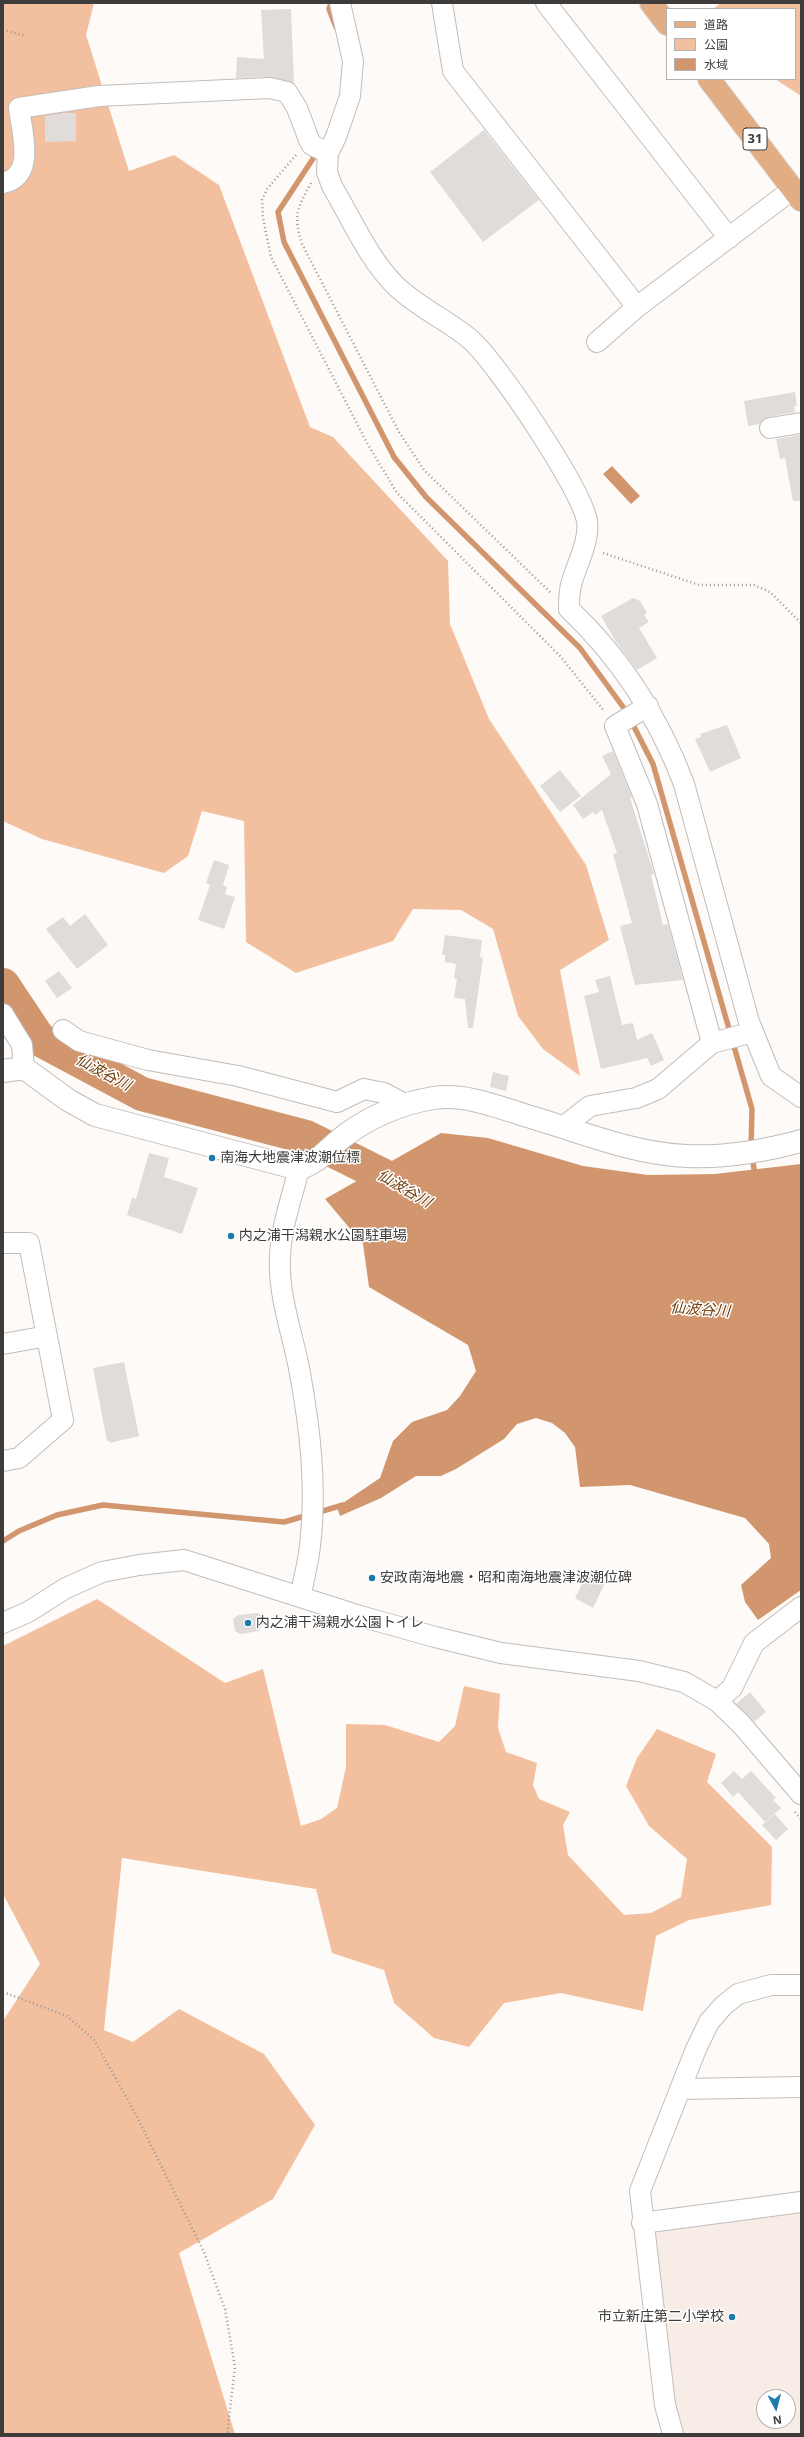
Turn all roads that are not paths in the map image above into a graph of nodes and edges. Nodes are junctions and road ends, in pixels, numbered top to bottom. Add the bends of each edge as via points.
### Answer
1 (340, 3) edge
2 (442, 3) edge
3 (546, 3) edge
4 (651, 3) edge
5 (666, 23) edge
6 (709, 80) edge
7 (316, 146) junction
8 (3, 183) edge
9 (797, 194) edge
10 (729, 238) junction
11 (637, 307) junction
12 (597, 342) dead end
13 (801, 423) edge
14 (770, 428) dead end
15 (643, 709) junction
16 (3, 1014) edge
17 (63, 1030) dead end
18 (748, 1033) junction
19 (716, 1042) junction
20 (24, 1068) junction
21 (3, 1071) edge
22 (801, 1098) edge
23 (401, 1106) junction
24 (563, 1127) junction
25 (795, 1143) edge
26 (307, 1166) junction
27 (3, 1243) edge
28 (47, 1336) junction
29 (3, 1344) edge
30 (3, 1461) edge
31 (300, 1597) junction
32 (801, 1607) edge
33 (3, 1623) edge
34 (717, 1700) junction
35 (801, 1794) edge
36 (801, 1985) edge
37 (801, 2087) edge
38 (680, 2089) junction
39 (801, 2202) edge
40 (642, 2223) junction
41 (673, 2434) edge

1 - 7 street via 354,61 350,96 336,137
2 - 11 street via 453,71
3 - 10 street
4 - 5 main road
6 - 9 main road, 31
7 - 8 street via 287,92 270,88 128,94 57,102 19,108 25,155 22,170 13,181
7 - 15 street via 332,186 381,270 398,288 472,341 498,370 551,451 580,503 587,521 583,546 570,586 569,609 594,632
9 - 10 street
10 - 11 street
11 - 12 street
13 - 14 street
15 - 18 street via 675,761 684,784
15 - 19 street via 619,724 647,804
16 - 20 street via 22,1045
17 - 23 street via 79,1041 148,1060 238,1076 337,1102 364,1089 384,1093
18 - 19 street
18 - 22 street via 771,1076
19 - 24 street via 658,1089 636,1098 590,1106
20 - 21 street
20 - 26 street via 68,1100 95,1115
23 - 24 street via 435,1098 467,1099
23 - 26 street via 362,1123
24 - 25 street via 627,1146 686,1156 729,1155
26 - 31 street via 283,1231 280,1258 284,1303 299,1367 309,1427 313,1485 310,1547
27 - 28 street via 29,1243
28 - 29 street
28 - 30 street via 63,1420 20,1458
31 - 33 street via 184,1560 102,1572 66,1588 28,1612
31 - 34 street via 500,1653 639,1671 684,1682
32 - 34 street via 754,1644 732,1688
34 - 35 street
36 - 38 street via 771,1986 738,1994 723,2006 709,2022
37 - 38 street
38 - 40 street via 640,2191
39 - 40 street
40 - 41 street via 665,2405

